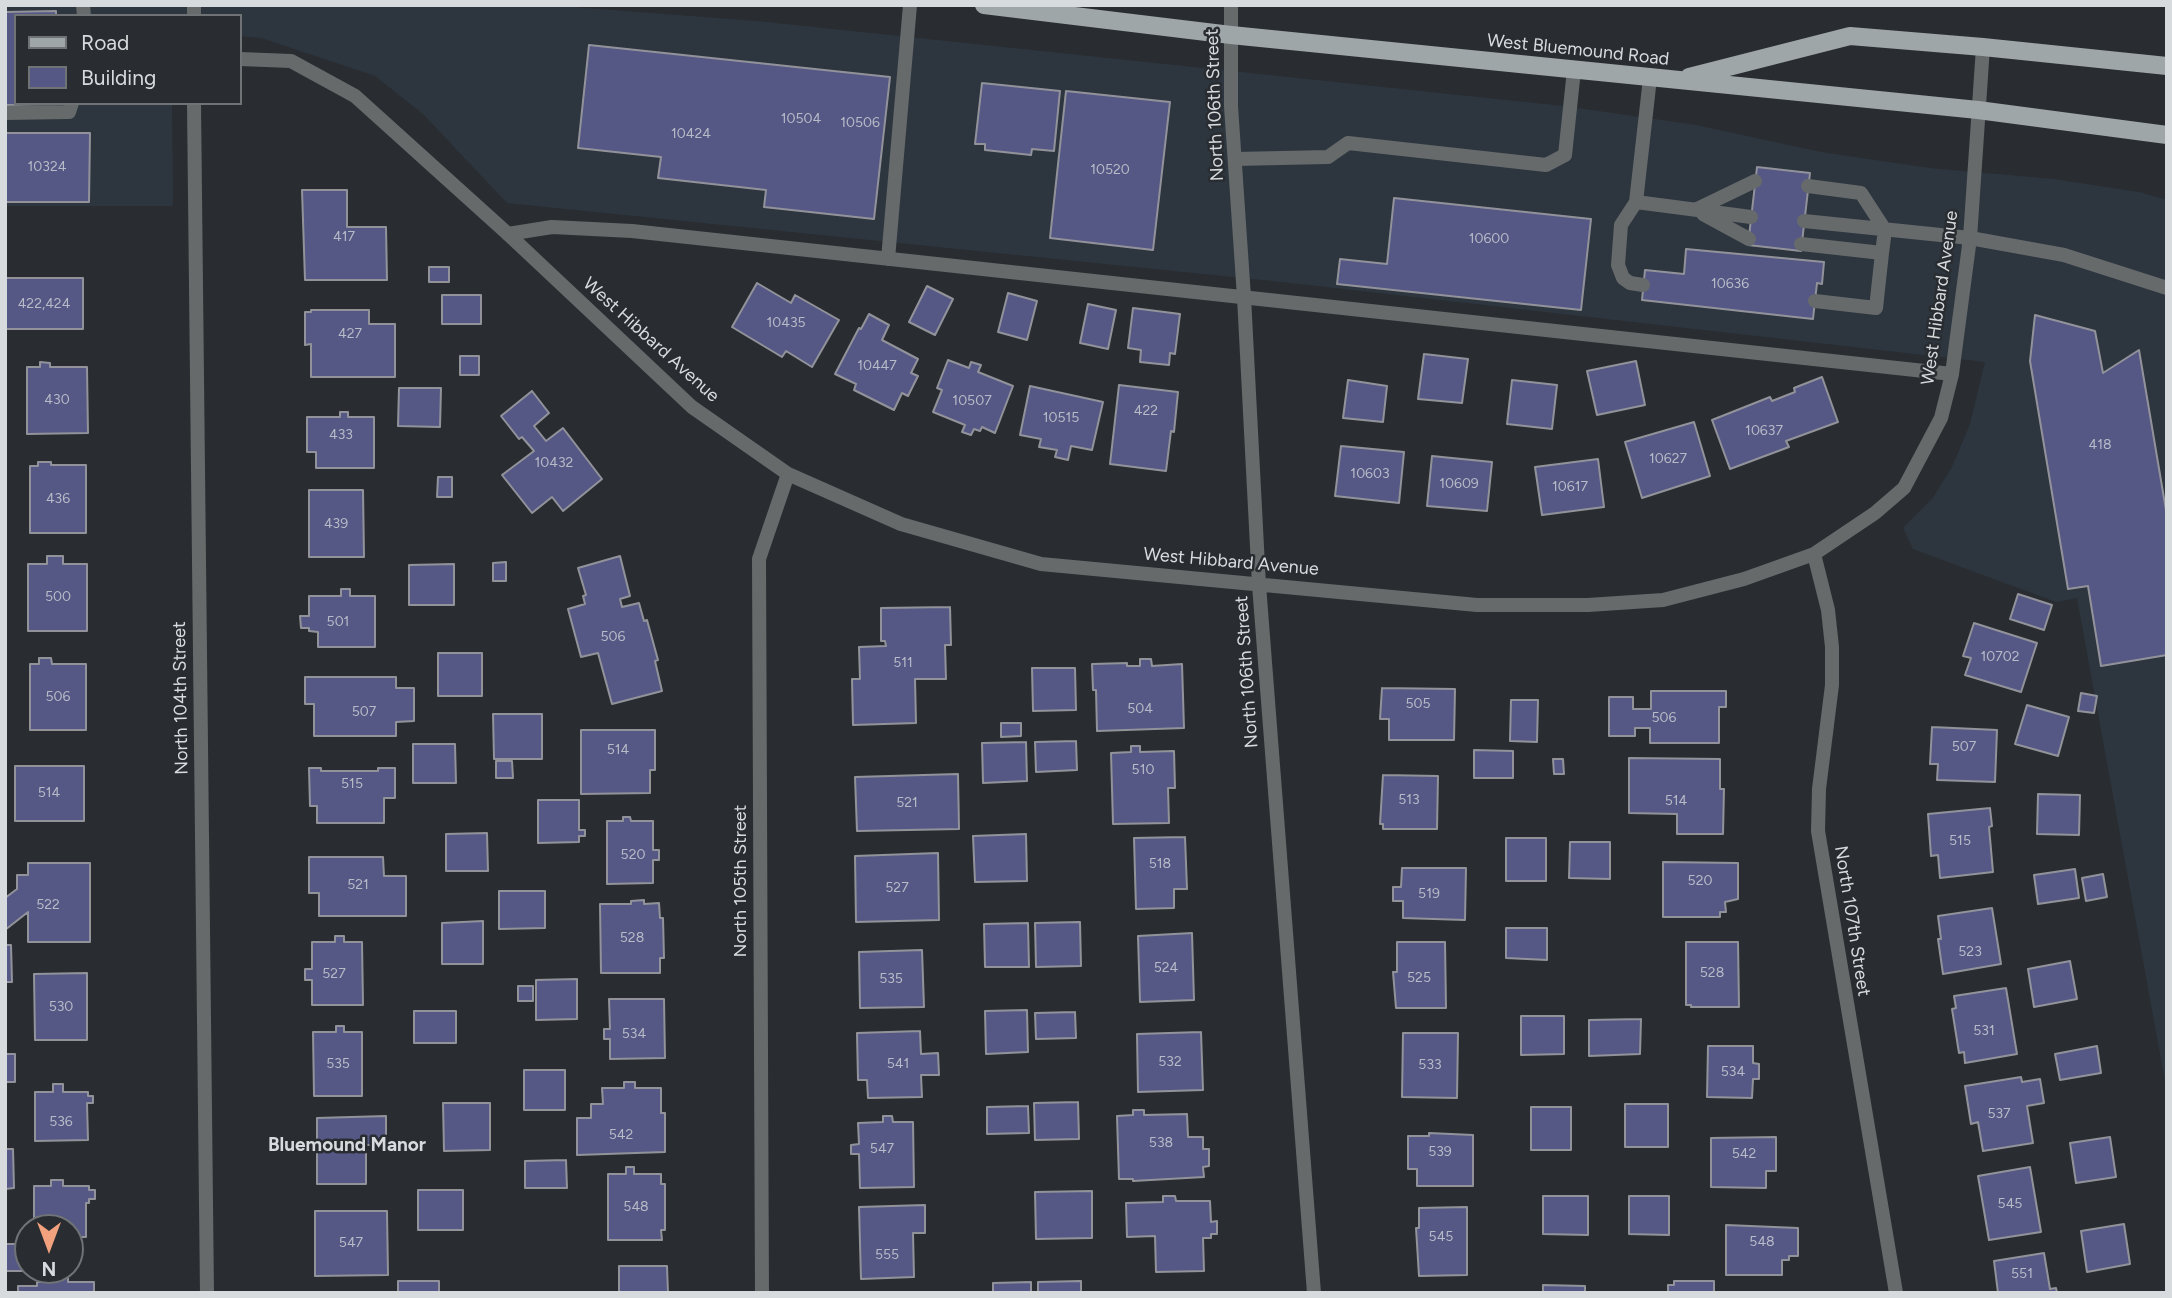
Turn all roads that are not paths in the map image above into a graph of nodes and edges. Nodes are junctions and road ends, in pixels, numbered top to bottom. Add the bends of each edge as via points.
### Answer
1 (910, 5) edge
2 (984, 5) edge
3 (1231, 5) edge
4 (1231, 35) junction
5 (1983, 47) junction
6 (242, 59) edge
7 (2167, 66) edge
8 (1574, 70) junction
9 (1650, 78) junction
10 (1675, 81) junction
11 (71, 105) edge
12 (194, 105) edge
13 (1978, 110) junction
14 (5, 113) edge
15 (2159, 134) edge
16 (2167, 144) edge
17 (1234, 159) junction
18 (1755, 181) dead end
19 (1808, 186) dead end
20 (1636, 202) junction
21 (1696, 210) junction
22 (1751, 217) dead end
23 (1804, 221) dead end
24 (1885, 230) junction
25 (508, 234) junction
26 (1970, 238) junction
27 (1749, 239) dead end
28 (1801, 244) dead end
29 (1882, 253) junction
30 (888, 259) junction
31 (1643, 285) dead end
32 (2167, 288) edge
33 (1244, 297) junction
34 (1815, 301) dead end
35 (1952, 374) junction
36 (788, 474) junction
37 (1814, 554) junction
38 (1259, 584) junction
39 (207, 1293) edge
40 (762, 1293) edge
41 (1314, 1293) edge
42 (1896, 1293) edge

1 - 30 street
2 - 4 main road, West Bluemound Road
3 - 4 street, North 106th Street
4 - 8 main road, West Bluemound Road
4 - 17 street, North 106th Street
5 - 7 main road
5 - 10 main road via 1850,36
5 - 13 street, West Hibbard Avenue
6 - 25 street, West Hibbard Avenue via 291,61 355,96
8 - 9 main road, West Bluemound Road
8 - 17 street via 1565,155 1546,165 1348,143 1328,157
9 - 10 main road, West Bluemound Road
9 - 20 street
10 - 13 main road, West Bluemound Road
11 - 14 street via 69,112
12 - 39 street, North 104th Street
13 - 15 main road, West Bluemound Road
13 - 26 street, West Hibbard Avenue
15 - 16 main road
17 - 33 street, North 106th Street
18 - 21 street
19 - 24 street via 1861,193
20 - 21 street
20 - 31 street via 1621,225 1618,265 1623,278
21 - 22 street
21 - 27 street
23 - 24 street
24 - 26 street
24 - 29 street
25 - 30 street via 552,227 632,231
25 - 36 street, West Hibbard Avenue via 692,407
26 - 32 street via 2064,255
26 - 35 street, West Hibbard Avenue
28 - 29 street
29 - 34 street via 1876,308
30 - 33 street
33 - 35 street
33 - 38 street, North 106th Street
35 - 37 street, West Hibbard Avenue via 1941,418 1904,488
36 - 38 street, West Hibbard Avenue via 901,524 1041,564
36 - 40 street, North 105th Street via 759,559
37 - 38 street, West Hibbard Avenue via 1744,579 1663,600 1588,605 1477,606
37 - 42 street, North 107th Street via 1832,647 1818,831
38 - 41 street, North 106th Street

